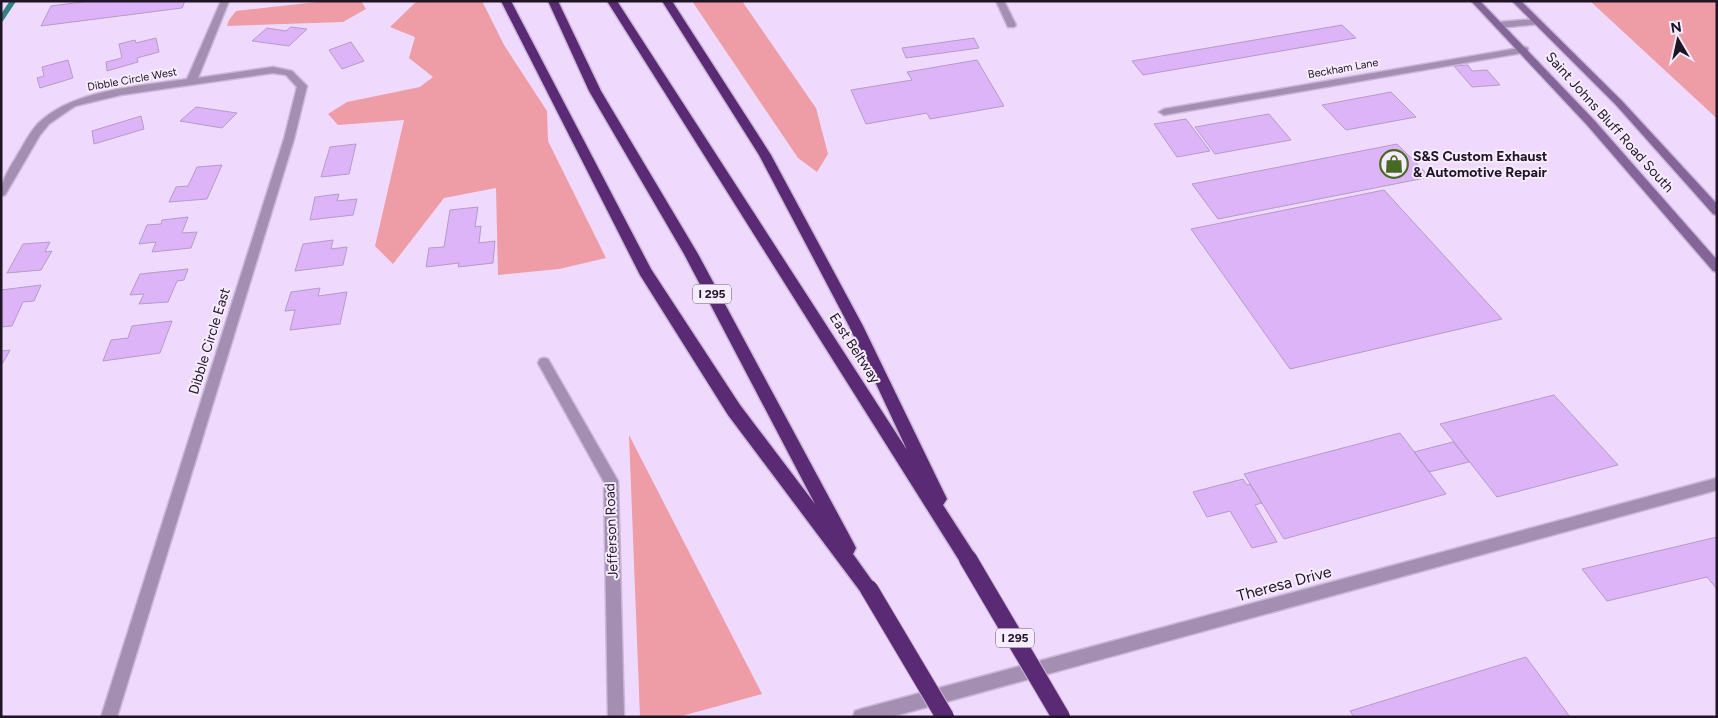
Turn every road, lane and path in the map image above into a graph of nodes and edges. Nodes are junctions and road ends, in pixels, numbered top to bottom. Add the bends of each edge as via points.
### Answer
1 (225, 1) edge
2 (506, 1) edge
3 (553, 1) edge
4 (612, 1) edge
5 (667, 1) edge
6 (1000, 1) edge
7 (1475, 1) edge
8 (1516, 1) edge
9 (1537, 22) junction
10 (1011, 25) dead end
11 (1499, 25) junction
12 (1525, 50) junction
13 (192, 80) junction
14 (1164, 112) dead end
15 (1, 192) edge
16 (1717, 211) edge
17 (1717, 268) edge
18 (544, 363) dead end
19 (1717, 484) edge
20 (968, 559) junction
21 (869, 589) junction
22 (109, 717) edge
23 (616, 717) edge
24 (860, 717) edge
25 (946, 717) edge
26 (1061, 717) edge

1 - 13 street
2 - 21 highway via 645,271 734,410
3 - 21 highway, I 295 via 595,91 691,254
4 - 20 highway, East Beltway / I 295
5 - 20 highway via 765,155 856,326
6 - 10 street
7 - 11 main road, Saint Johns Bluff Road South
8 - 9 main road, Saint Johns Bluff Road South
9 - 11 street
9 - 16 main road, Saint Johns Bluff Road South via 1619,103
11 - 12 main road, Saint Johns Bluff Road South
12 - 14 street, Beckham Lane
12 - 17 main road, Saint Johns Bluff Road South via 1666,206
13 - 15 street, Dibble Circle West via 89,98 57,112 36,134
13 - 22 street, Dibble Circle East via 272,70 289,73 302,86 289,139
18 - 23 street, Jefferson Road via 611,480
19 - 24 street, Theresa Drive
20 - 26 highway, East Beltway / I 295, bridge
21 - 25 highway, I 295, bridge

